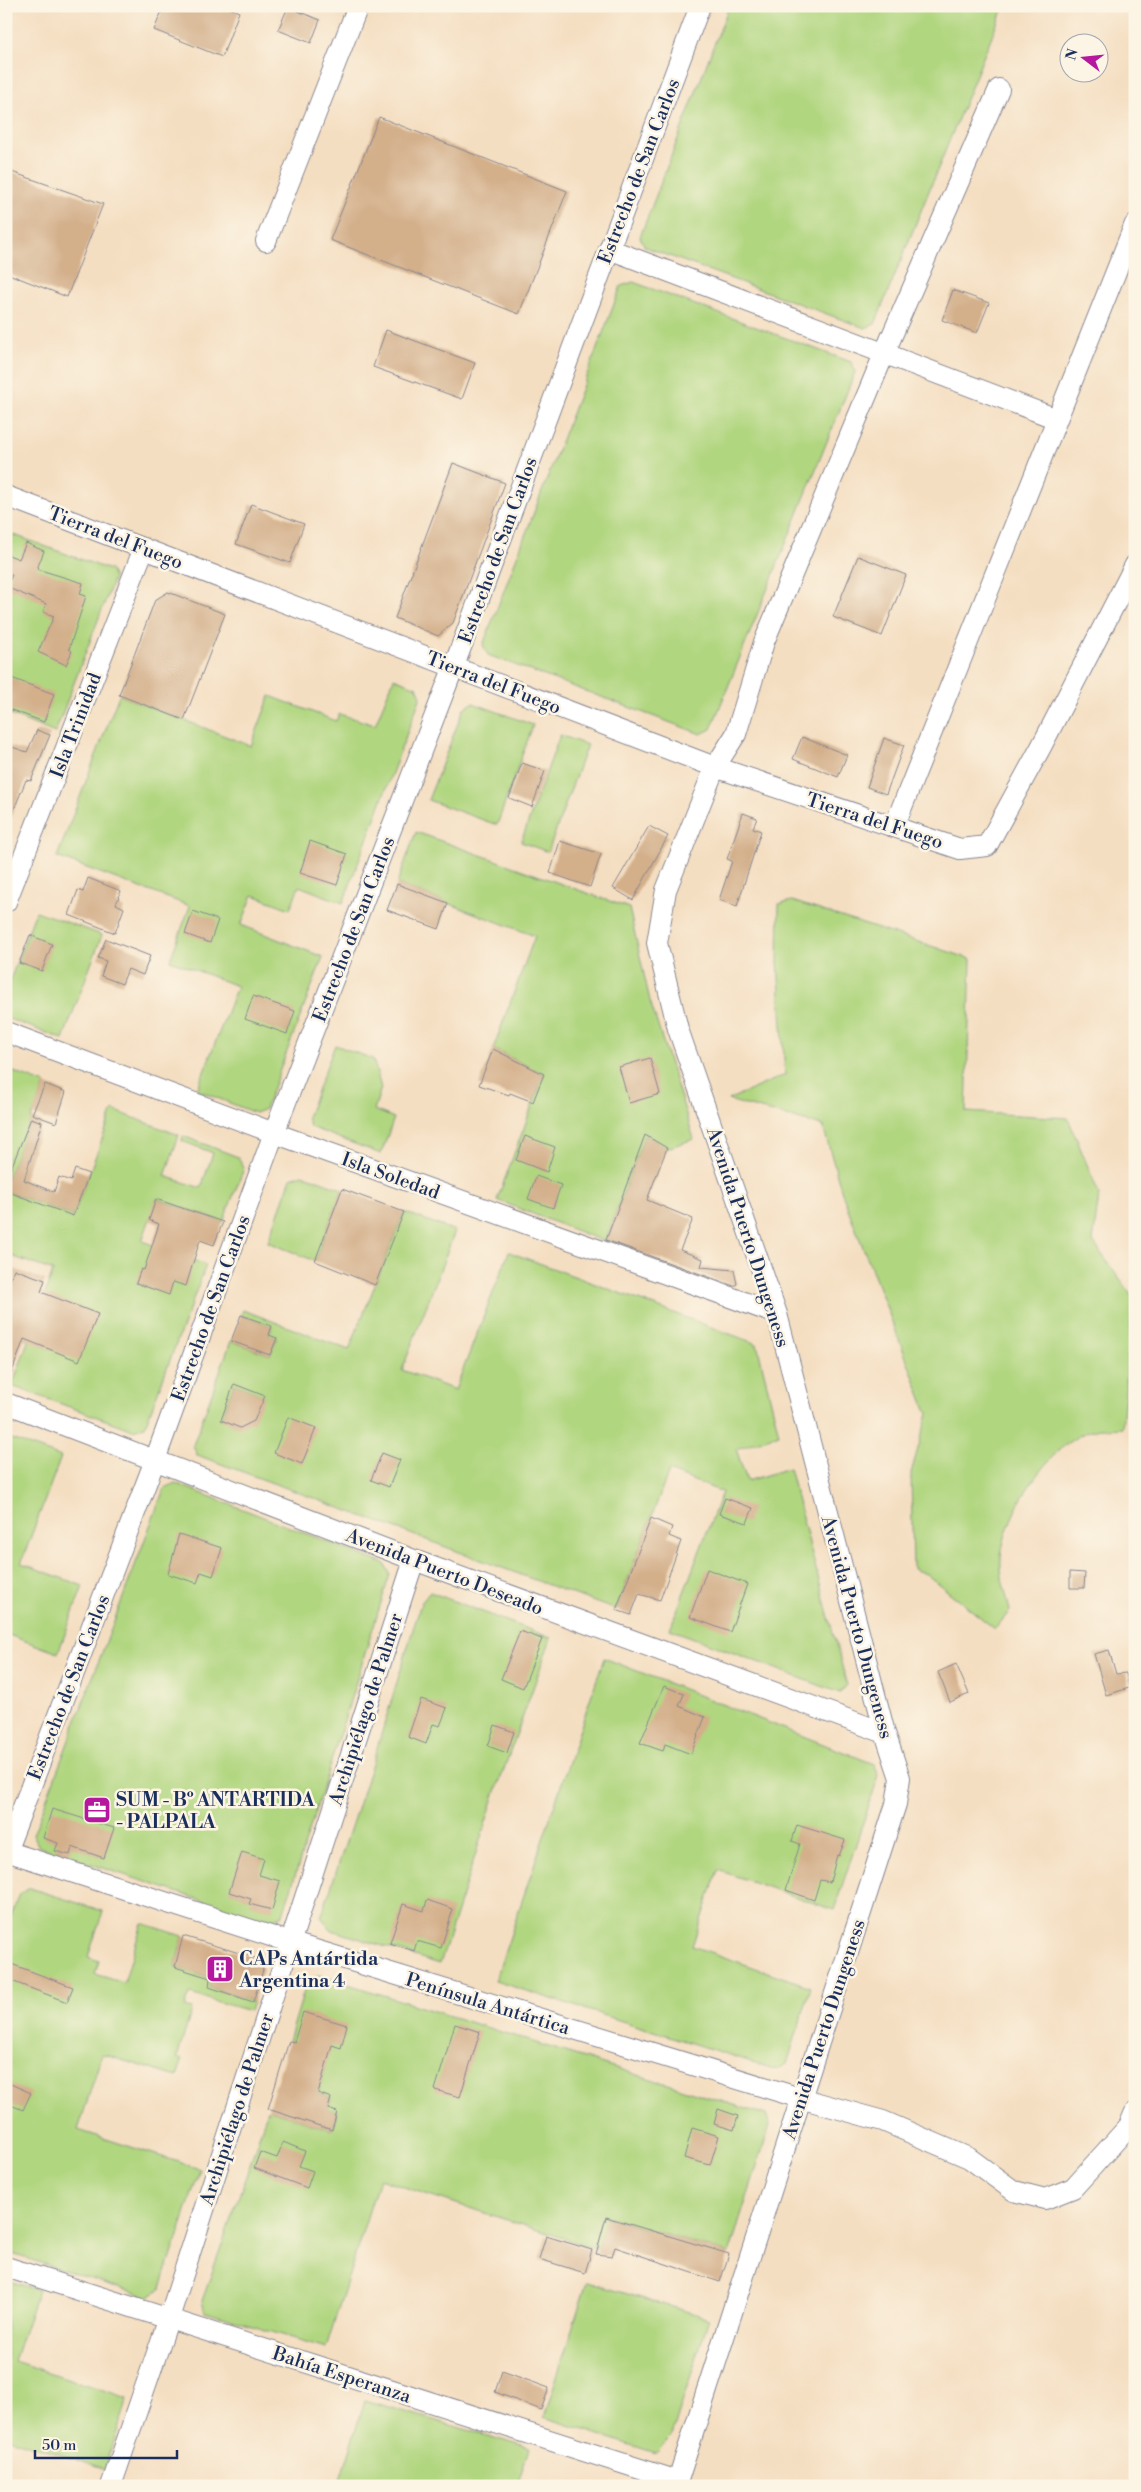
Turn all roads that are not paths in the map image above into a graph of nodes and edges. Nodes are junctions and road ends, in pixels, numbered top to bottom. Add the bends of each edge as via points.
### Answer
1 (358, 6) edge
2 (700, 6) edge
3 (999, 89) dead end
4 (1135, 224) edge
5 (266, 241) dead end
6 (609, 249) junction
7 (884, 354) junction
8 (1057, 419) junction
9 (6, 496) edge
10 (144, 548) junction
11 (1135, 565) edge
12 (454, 666) junction
13 (714, 767) junction
14 (894, 827) junction
15 (6, 902) edge
16 (6, 1032) edge
17 (274, 1133) junction
18 (777, 1314) junction
19 (6, 1403) edge
20 (155, 1460) junction
21 (414, 1560) junction
22 (885, 1733) junction
23 (6, 1851) edge
24 (289, 1942) junction
25 (800, 2098) junction
26 (1135, 2112) edge
27 (6, 2267) edge
28 (169, 2318) junction
29 (677, 2483) edge
30 (111, 2486) edge

1 - 5 street
2 - 6 street, Estrecho de San Carlos
3 - 7 street, Avenida Puerto Dungeness
4 - 8 street
6 - 7 street
6 - 12 street, Estrecho de San Carlos
7 - 8 street
7 - 13 street, Avenida Puerto Dungeness via 764,642 736,734
8 - 14 street
9 - 10 street, Tierra del Fuego
10 - 12 street, Tierra del Fuego
10 - 15 street, Isla Trinidad
11 - 14 street, Tierra del Fuego via 987,846 960,849
12 - 13 street, Tierra del Fuego
12 - 17 street, Estrecho de San Carlos
13 - 14 street, Tierra del Fuego
13 - 18 street, Avenida Puerto Dungeness via 666,890 657,943 678,1029
16 - 17 street, Isla Soledad
17 - 18 street, Isla Soledad
17 - 20 street, Estrecho de San Carlos
18 - 22 street, Avenida Puerto Dungeness
19 - 20 street, Avenida Puerto Deseado
20 - 21 street, Avenida Puerto Deseado
20 - 23 street, Estrecho de San Carlos
21 - 22 street, Avenida Puerto Deseado
21 - 24 street, Archipiélago de Palmer
22 - 25 street, Avenida Puerto Dungeness via 900,1778 896,1804
23 - 24 street, Península Antártica
24 - 25 street, Península Antártica
24 - 28 street, Archipiélago de Palmer
25 - 26 street, Península Antártica via 883,2121 969,2158 1014,2191 1045,2199 1073,2188 1129,2126
25 - 29 street, Avenida Puerto Dungeness
27 - 28 street, Bahía Esperanza
28 - 29 street, Bahía Esperanza
28 - 30 street, Archipiélago de Palmer

